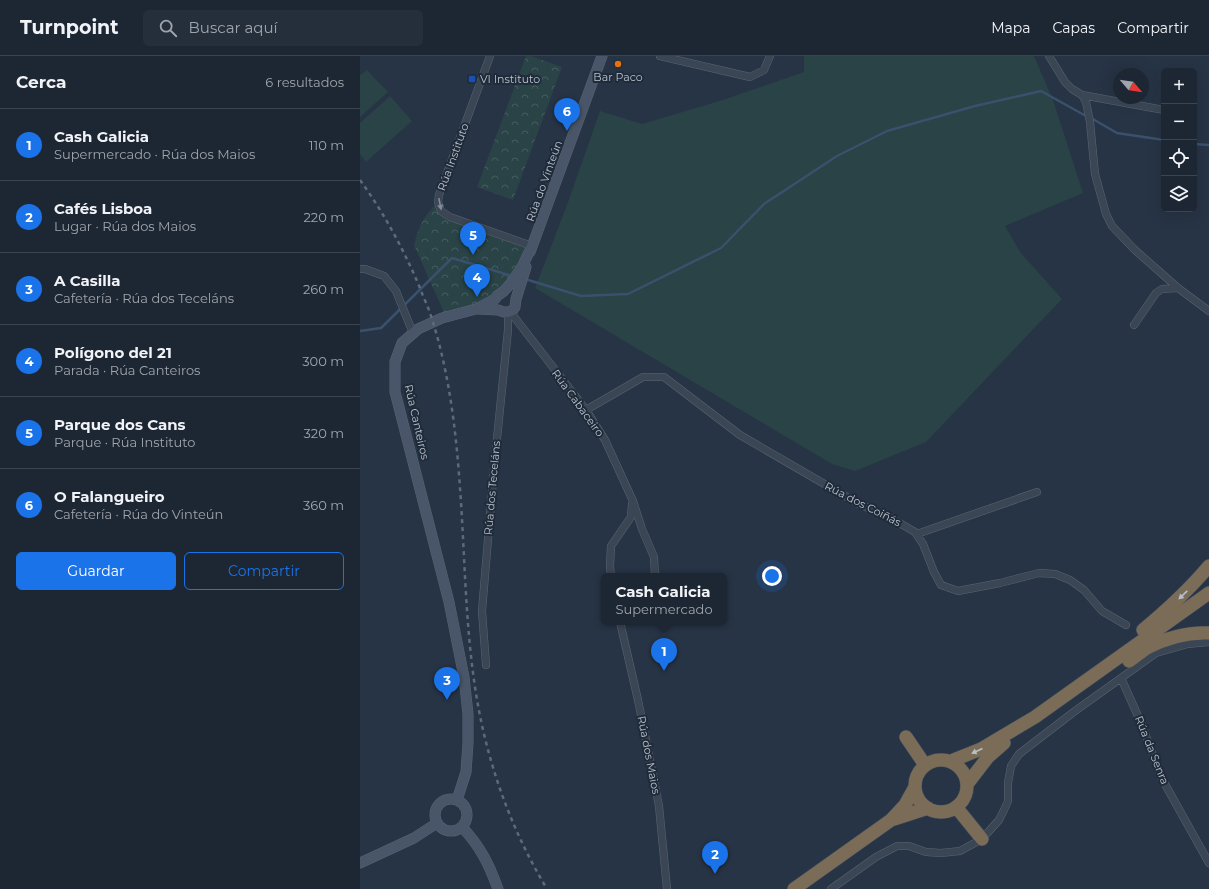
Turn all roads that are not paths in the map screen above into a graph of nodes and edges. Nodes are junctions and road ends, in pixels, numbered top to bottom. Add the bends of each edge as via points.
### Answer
1 (490, 56) edge
2 (602, 56) edge
3 (660, 56) edge
4 (770, 56) edge
5 (1049, 56) edge
6 (1082, 95) junction
7 (1161, 109) edge
8 (532, 246) junction
9 (360, 269) edge
10 (1178, 288) junction
11 (504, 291) junction
12 (496, 299) junction
13 (516, 299) junction
14 (476, 309) junction
15 (506, 311) junction
16 (1209, 311) edge
17 (1134, 325) dead end
18 (413, 333) junction
19 (586, 410) junction
20 (1037, 492) dead end
21 (633, 501) junction
22 (917, 534) junction
23 (1209, 566) edge
24 (611, 573) edge
25 (655, 573) edge
26 (1209, 593) edge
27 (621, 625) edge
28 (1126, 625) dead end
29 (1209, 633) edge
30 (1209, 642) edge
31 (486, 665) dead end
32 (1121, 678) junction
33 (1054, 704) junction
34 (1035, 717) junction
35 (906, 737) dead end
36 (951, 761) junction
37 (925, 765) junction
38 (968, 783) junction
39 (915, 787) junction
40 (457, 800) junction
41 (956, 807) junction
42 (928, 808) junction
43 (891, 820) junction
44 (437, 823) junction
45 (462, 826) junction
46 (982, 838) junction
47 (360, 863) edge
48 (1209, 863) edge
49 (498, 889) edge
50 (667, 889) edge
51 (794, 889) edge
52 (831, 889) edge

1 -> 8 street, Rúa Instituto via 438,202 441,211 450,217
2 - 8 street, Rúa do Vinteún
3 - 4 street via 750,77 764,70
5 - 6 street via 1065,82
6 - 7 street
6 - 10 street via 1090,122 1095,174 1109,220 1120,235
8 - 11 street via 522,267
8 - 13 street
9 - 18 street via 384,276 396,291
10 - 16 street
10 - 17 street via 1162,289 1156,293
11 - 12 street
11 - 13 street via 511,292
12 - 14 street
12 - 15 street via 496,307
13 - 15 street via 515,307
14 - 15 street
14 - 18 street, Rúa Canteiros via 442,318
15 - 19 street, Rúa Cabaceiro via 515,318
15 - 31 street, Rúa dos Teceláns via 508,330 482,611
18 - 40 street, Rúa Canteiros via 402,343 395,362 396,392 462,664 466,695 468,758 465,780
19 - 21 street, Rúa Cabaceiro via 605,440
19 - 22 street, Rúa dos Coiñás via 643,377 664,376 740,435
20 - 22 street
21 - 24 street via 631,517 611,546
21 - 25 street, Rúa Cabaceiro via 654,557
22 - 28 street via 941,585 958,590 1039,573 1055,574 1084,590 1102,611
23 -> 33 highway via 1166,612 1096,665
26 - 33 highway
27 - 50 street, Rúa dos Maios via 659,806
29 - 33 highway via 1172,638 1147,648 1104,677
30 - 32 street via 1188,644 1156,653
32 - 46 street via 1019,754 1011,766 1008,800 1004,810 999,820
32 - 48 street, Rúa da Senra via 1161,777
33 - 34 highway
34 -> 36 highway via 981,749
34 - 38 highway via 988,757
35 - 37 highway
36 - 37 highway via 936,760
36 - 38 highway via 962,770
37 - 39 highway via 919,773
38 - 41 highway via 963,800
39 - 42 highway via 920,800
39 - 43 highway via 905,805
40 - 44 street via 449,799 439,804 435,811
40 - 45 street via 464,805 467,812
41 - 42 highway via 942,812
41 - 46 highway
42 - 43 highway
43 - 51 highway
44 - 45 street via 449,831
44 - 47 street via 414,838
45 - 49 street via 482,852
46 - 52 street via 960,851 941,853 897,846 876,857

